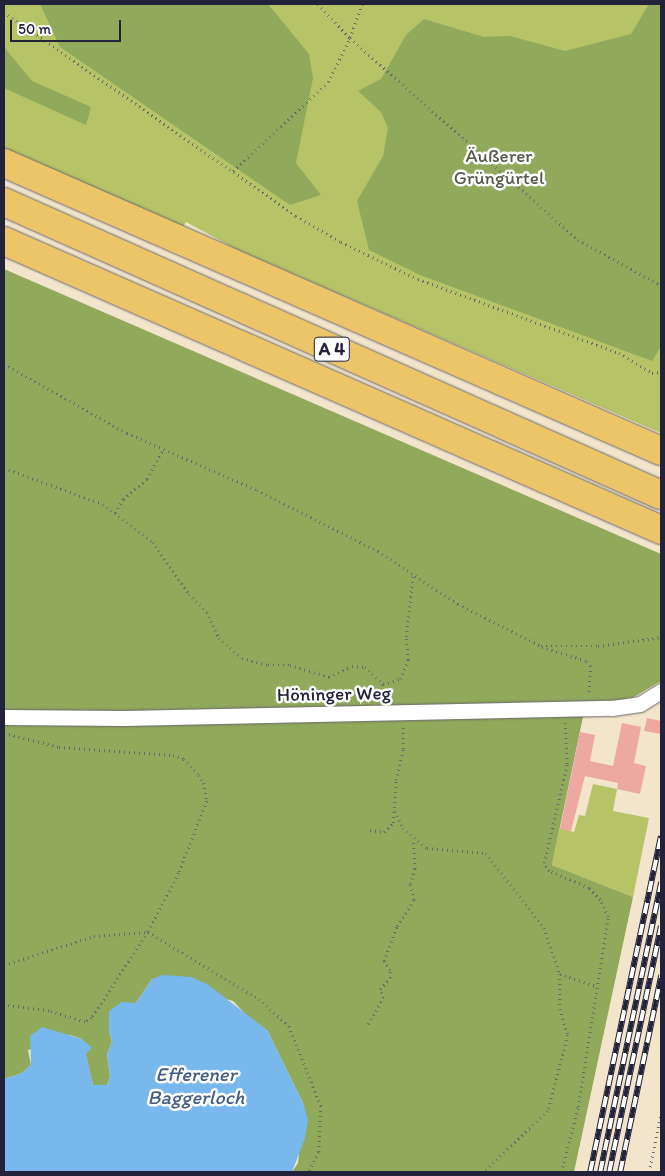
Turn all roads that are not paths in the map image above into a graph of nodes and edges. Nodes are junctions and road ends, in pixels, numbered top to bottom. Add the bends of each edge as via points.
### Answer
1 (4, 163) edge
2 (4, 192) edge
3 (4, 202) edge
4 (4, 241) edge
5 (230, 263) junction
6 (661, 451) edge
7 (661, 495) edge
8 (661, 530) edge
9 (661, 691) edge
10 (4, 716) edge

1 - 5 highway
2 - 5 highway
3 - 7 highway, A 4
4 - 8 highway, A 4
5 - 6 highway
9 - 10 street, Höninger Weg via 627,707 589,709 124,718

